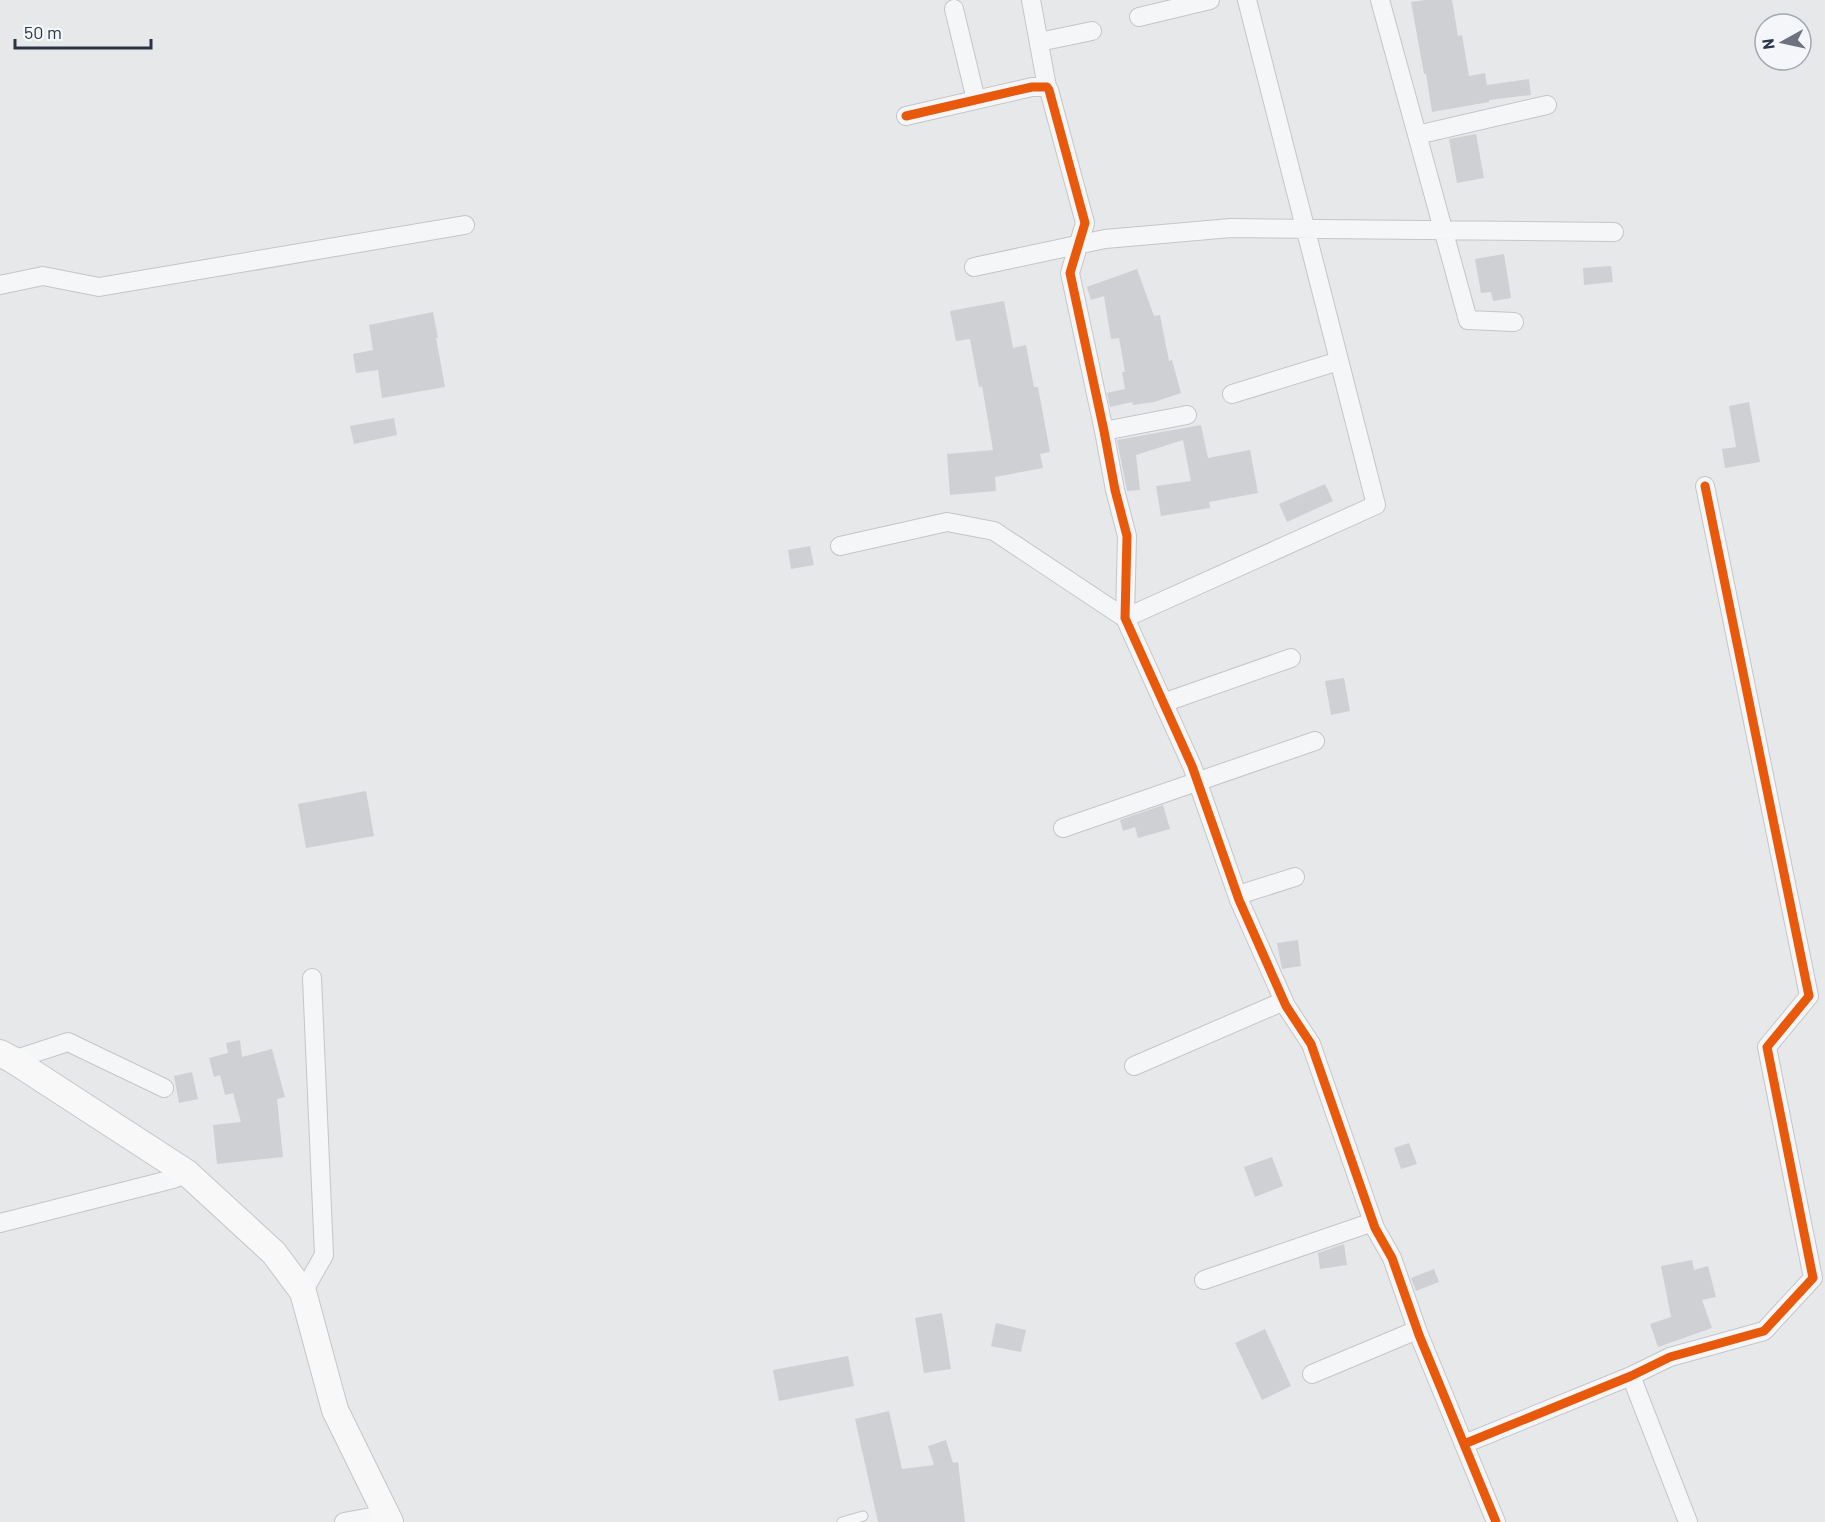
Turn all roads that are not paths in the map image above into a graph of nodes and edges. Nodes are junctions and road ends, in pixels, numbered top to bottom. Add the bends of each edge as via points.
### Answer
1 (1031, 0) edge
2 (1210, 0) edge
3 (1247, 0) edge
4 (1380, 0) edge
5 (954, 9) dead end
6 (1138, 17) dead end
7 (1092, 31) dead end
8 (1039, 42) junction
9 (1047, 87) junction
10 (976, 100) junction
11 (1547, 105) dead end
12 (906, 116) dead end
13 (1417, 135) junction
14 (465, 225) dead end
15 (1306, 230) junction
16 (1443, 231) junction
17 (1614, 232) dead end
18 (1077, 246) junction
19 (974, 267) dead end
20 (0, 285) edge
21 (1514, 322) dead end
22 (1339, 361) junction
23 (1232, 394) dead end
24 (1187, 415) dead end
25 (1104, 431) junction
26 (1705, 486) dead end
27 (840, 546) dead end
28 (1125, 618) junction
29 (1291, 658) dead end
30 (1163, 703) junction
31 (1315, 741) dead end
32 (1197, 782) junction
33 (1063, 828) dead end
34 (1295, 877) dead end
35 (1238, 895) junction
36 (312, 978) dead end
37 (1284, 1001) junction
38 (6, 1056) edge
39 (1134, 1065) dead end
40 (164, 1088) dead end
41 (187, 1173) junction
42 (1373, 1222) junction
43 (0, 1223) edge
44 (1204, 1280) dead end
45 (303, 1292) junction
46 (1417, 1330) junction
47 (1312, 1374) dead end
48 (1630, 1376) junction
49 (1464, 1444) junction
50 (863, 1516) dead end
51 (389, 1518) edge
52 (344, 1522) edge
53 (842, 1522) edge
54 (1496, 1522) edge
55 (1688, 1522) edge

1 - 8 street
2 - 6 street
3 - 15 street
4 - 13 street
5 - 10 street
7 - 8 street
8 - 9 street
9 - 10 street
9 - 18 street via 1085,223
10 - 12 street
11 - 13 street
13 - 16 street
14 - 20 street via 99,287 43,276
15 - 16 street
15 - 18 street via 1231,228 1105,239
15 - 22 street
16 - 17 street
16 - 21 street via 1468,320
18 - 19 street
18 - 25 street via 1070,273
22 - 23 street
22 - 28 street via 1376,505
24 - 25 street
25 - 28 street via 1127,536
26 - 48 street via 1809,996 1767,1047 1813,1278 1764,1331 1670,1357
27 - 28 street via 947,522 994,531
28 - 30 street
29 - 30 street
30 - 32 street
31 - 32 street
32 - 33 street
32 - 35 street
34 - 35 street
35 - 37 street
36 - 45 street via 324,1255
37 - 39 street
37 - 42 street via 1311,1044
38 - 40 street via 68,1042
38 - 41 main road
41 - 43 street
41 - 45 main road via 274,1253
42 - 44 street
42 - 46 street via 1392,1258
45 - 51 main road via 335,1410
46 - 47 street
46 - 49 street
48 - 49 street
48 - 55 street
49 - 54 street
50 - 53 lane
51 - 52 street

